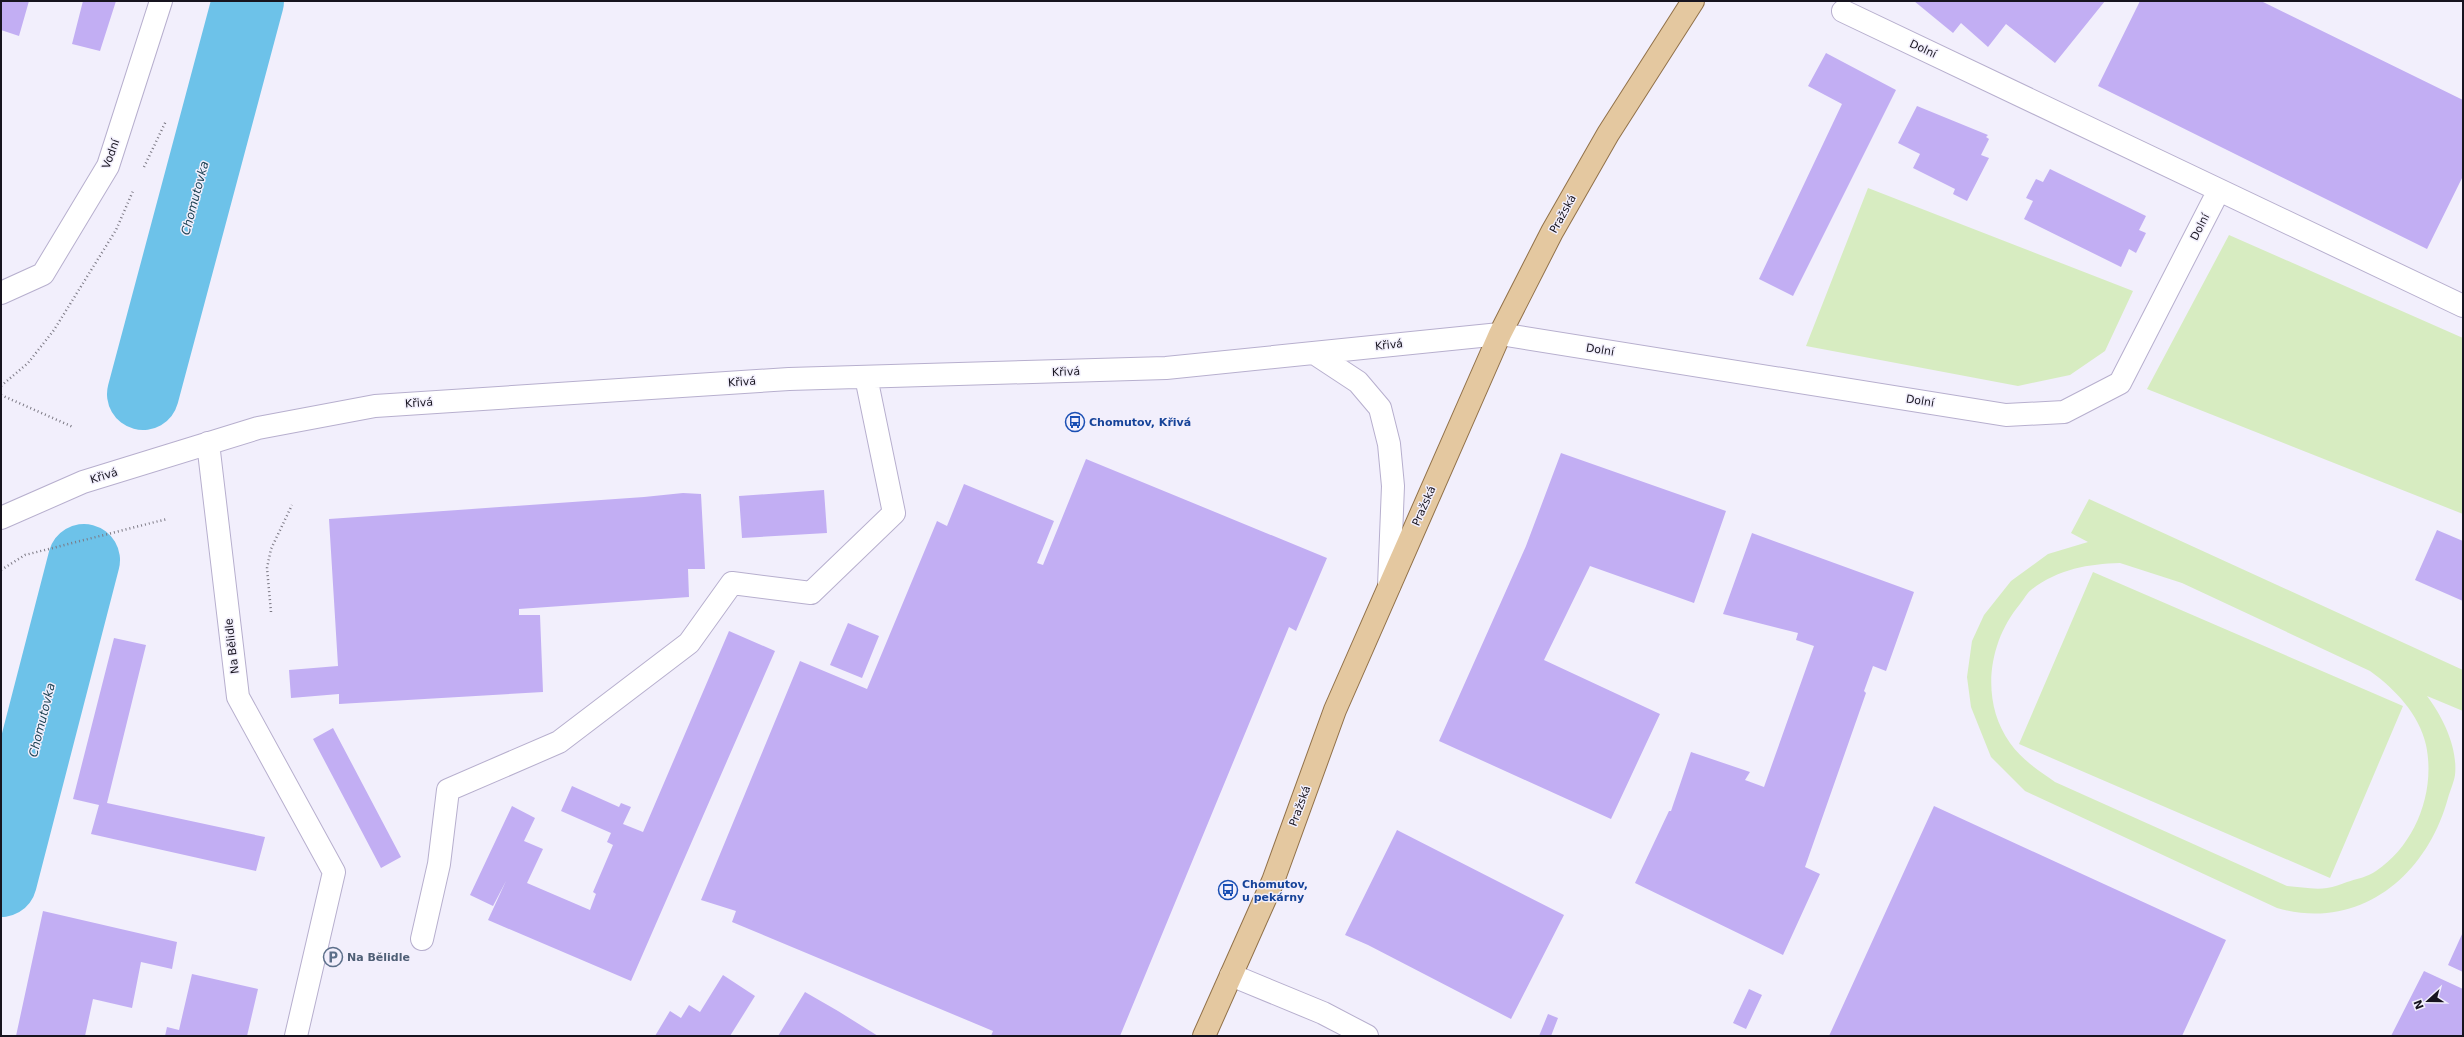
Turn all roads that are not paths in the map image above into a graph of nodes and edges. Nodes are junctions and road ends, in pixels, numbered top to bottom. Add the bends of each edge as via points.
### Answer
1 (161, 1) edge
2 (1693, 1) edge
3 (1843, 12) dead end
4 (2219, 190) junction
5 (1, 293) edge
6 (2463, 306) edge
7 (1500, 334) junction
8 (1314, 353) junction
9 (866, 377) junction
10 (208, 443) junction
11 (1, 518) edge
12 (1389, 586) junction
13 (422, 939) dead end
14 (1231, 975) junction
15 (296, 1036) edge
16 (1204, 1036) edge
17 (1367, 1036) edge

1 - 5 street, Vodní via 108,166 43,274
2 - 7 main road, Pražská via 1608,134 1552,232
3 - 4 street, Dolní
4 - 6 street, Dolní
4 - 7 street, Dolní via 2120,383 2064,412 2006,415
7 - 8 street, Křivá
7 - 12 main road, Pražská
8 - 9 street, Křivá via 1166,368
8 - 12 street via 1358,382 1380,408 1389,444 1393,486
9 - 10 street, Křivá via 789,379 375,406 258,428
9 - 13 street via 894,513 811,593 732,583 689,643 559,742 448,790 439,864
10 - 11 street, Křivá via 84,482
10 - 15 street, Na Bělidle via 238,697 334,872
12 - 14 main road, Pražská via 1335,710 1273,880
14 - 16 main road, Pražská
14 - 17 street via 1323,1013

